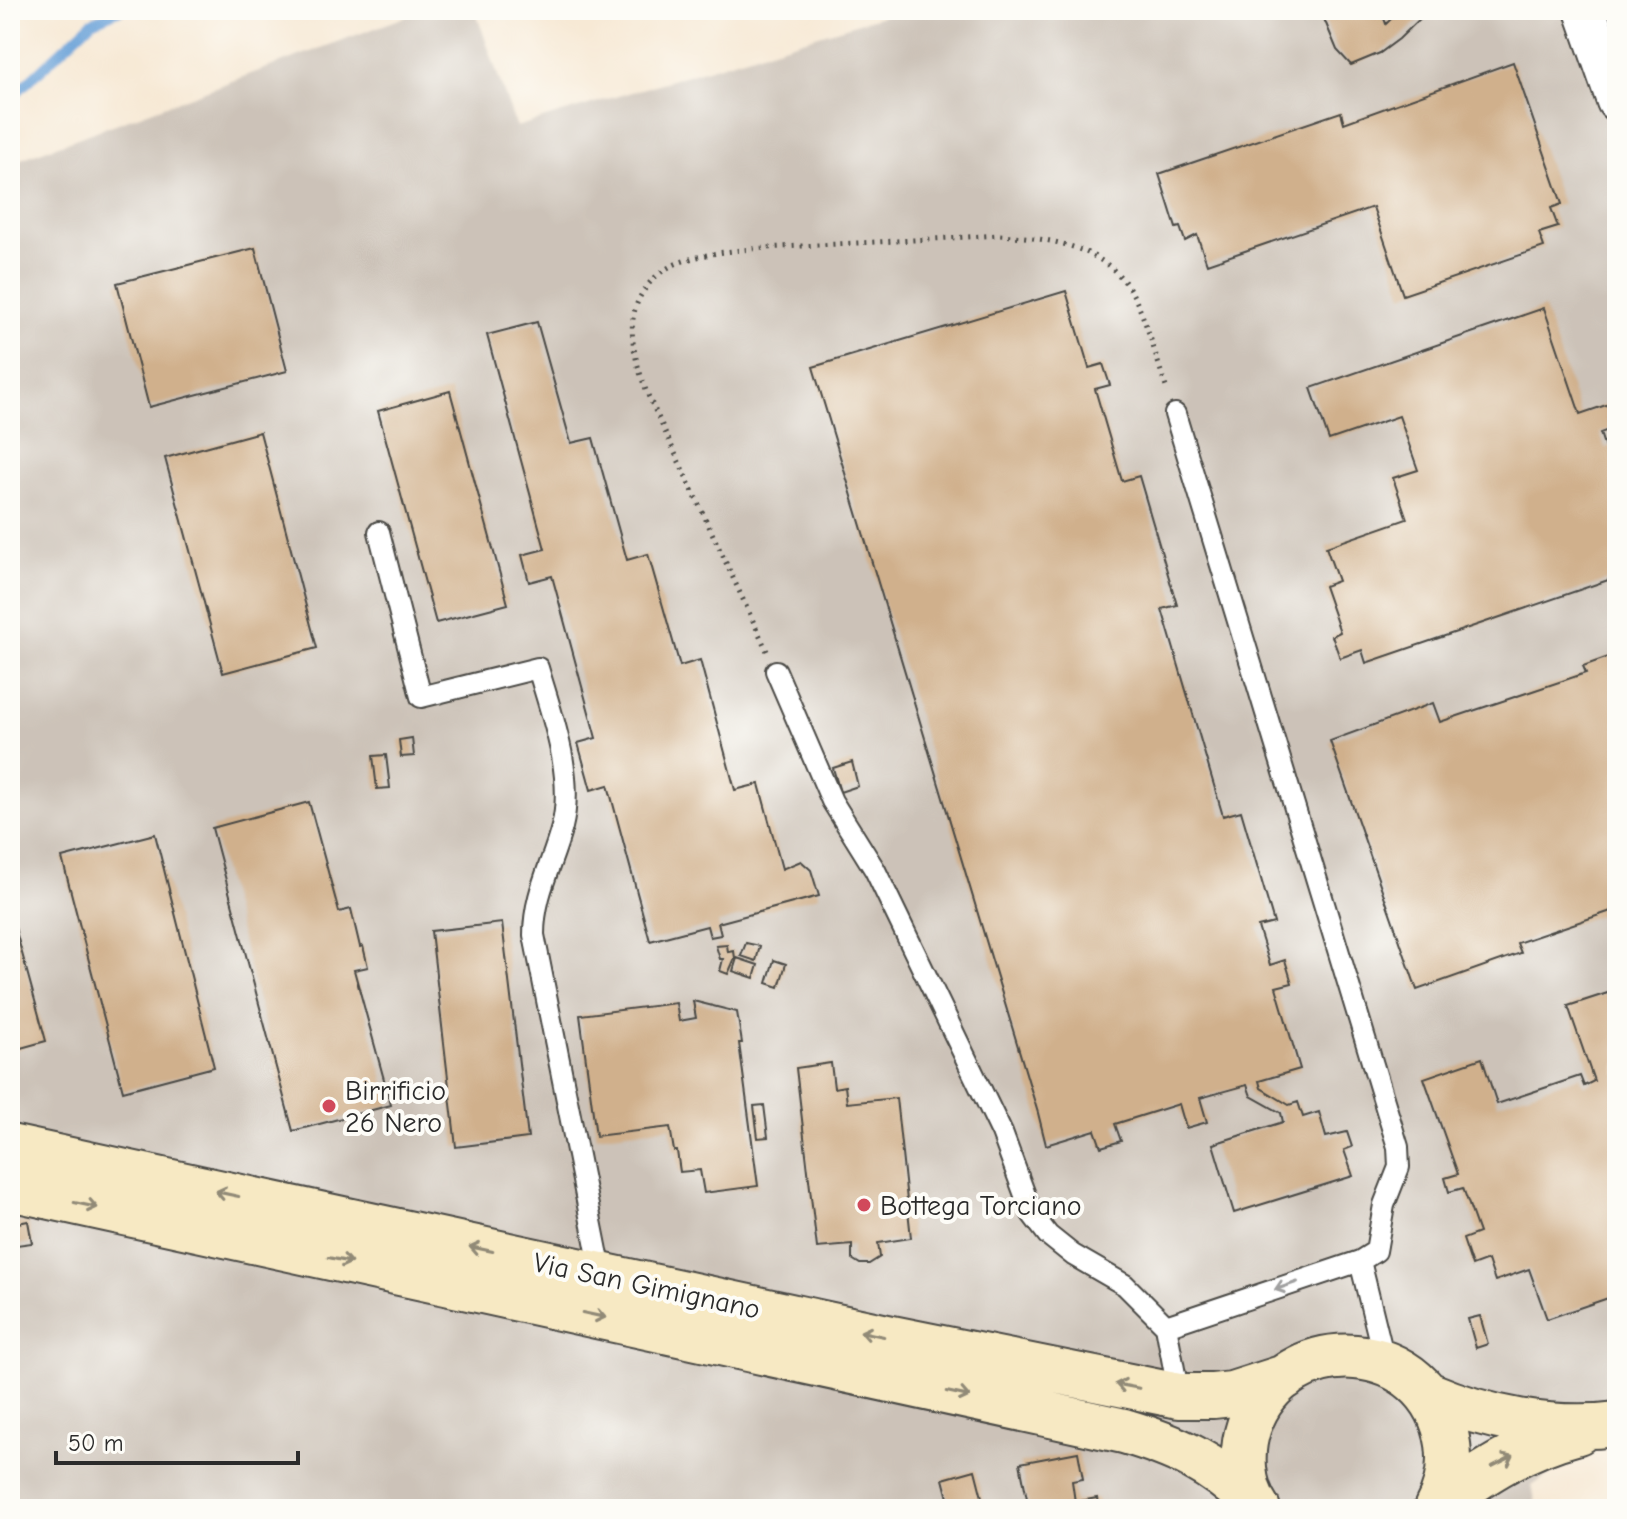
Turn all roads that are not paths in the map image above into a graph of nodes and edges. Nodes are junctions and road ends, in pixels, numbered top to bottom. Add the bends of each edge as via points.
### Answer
1 (1585, 10) edge
2 (1617, 101) edge
3 (1175, 414) road end
4 (379, 532) dead end
5 (776, 671) road end
6 (10, 1147) edge
7 (10, 1188) edge
8 (1360, 1261) junction
9 (602, 1276) junction
10 (1166, 1326) junction
11 (1385, 1363) junction
12 (1285, 1377) junction
13 (1428, 1394) junction
14 (1179, 1396) junction
15 (1608, 1425) edge
16 (1255, 1505) edge
17 (1437, 1507) edge

1 - 2 street
3 - 8 lane via 1398,1147 1399,1167 1384,1205 1376,1251
4 - 9 lane via 421,697 538,668 566,795 562,827 536,905 534,935
5 - 10 lane via 832,801 870,861 996,1118 1032,1214 1048,1235 1125,1285
9 -> 6 main road, Via San Gimignano
7 -> 16 main road, Via San Gimignano via 1112,1428 1192,1456
8 -> 10 lane
8 - 11 lane
14 -> 9 main road, Via San Gimignano
10 - 14 lane
11 - 12 main road, Via San Gimignano via 1330,1357
11 - 13 main road
12 - 14 main road, Via San Gimignano via 1232,1394
12 - 16 main road via 1260,1402 1246,1434 1244,1468
13 - 15 main road via 1513,1420
13 - 17 main road via 1443,1422 1449,1453
17 -> 15 main road via 1493,1466 1554,1440

